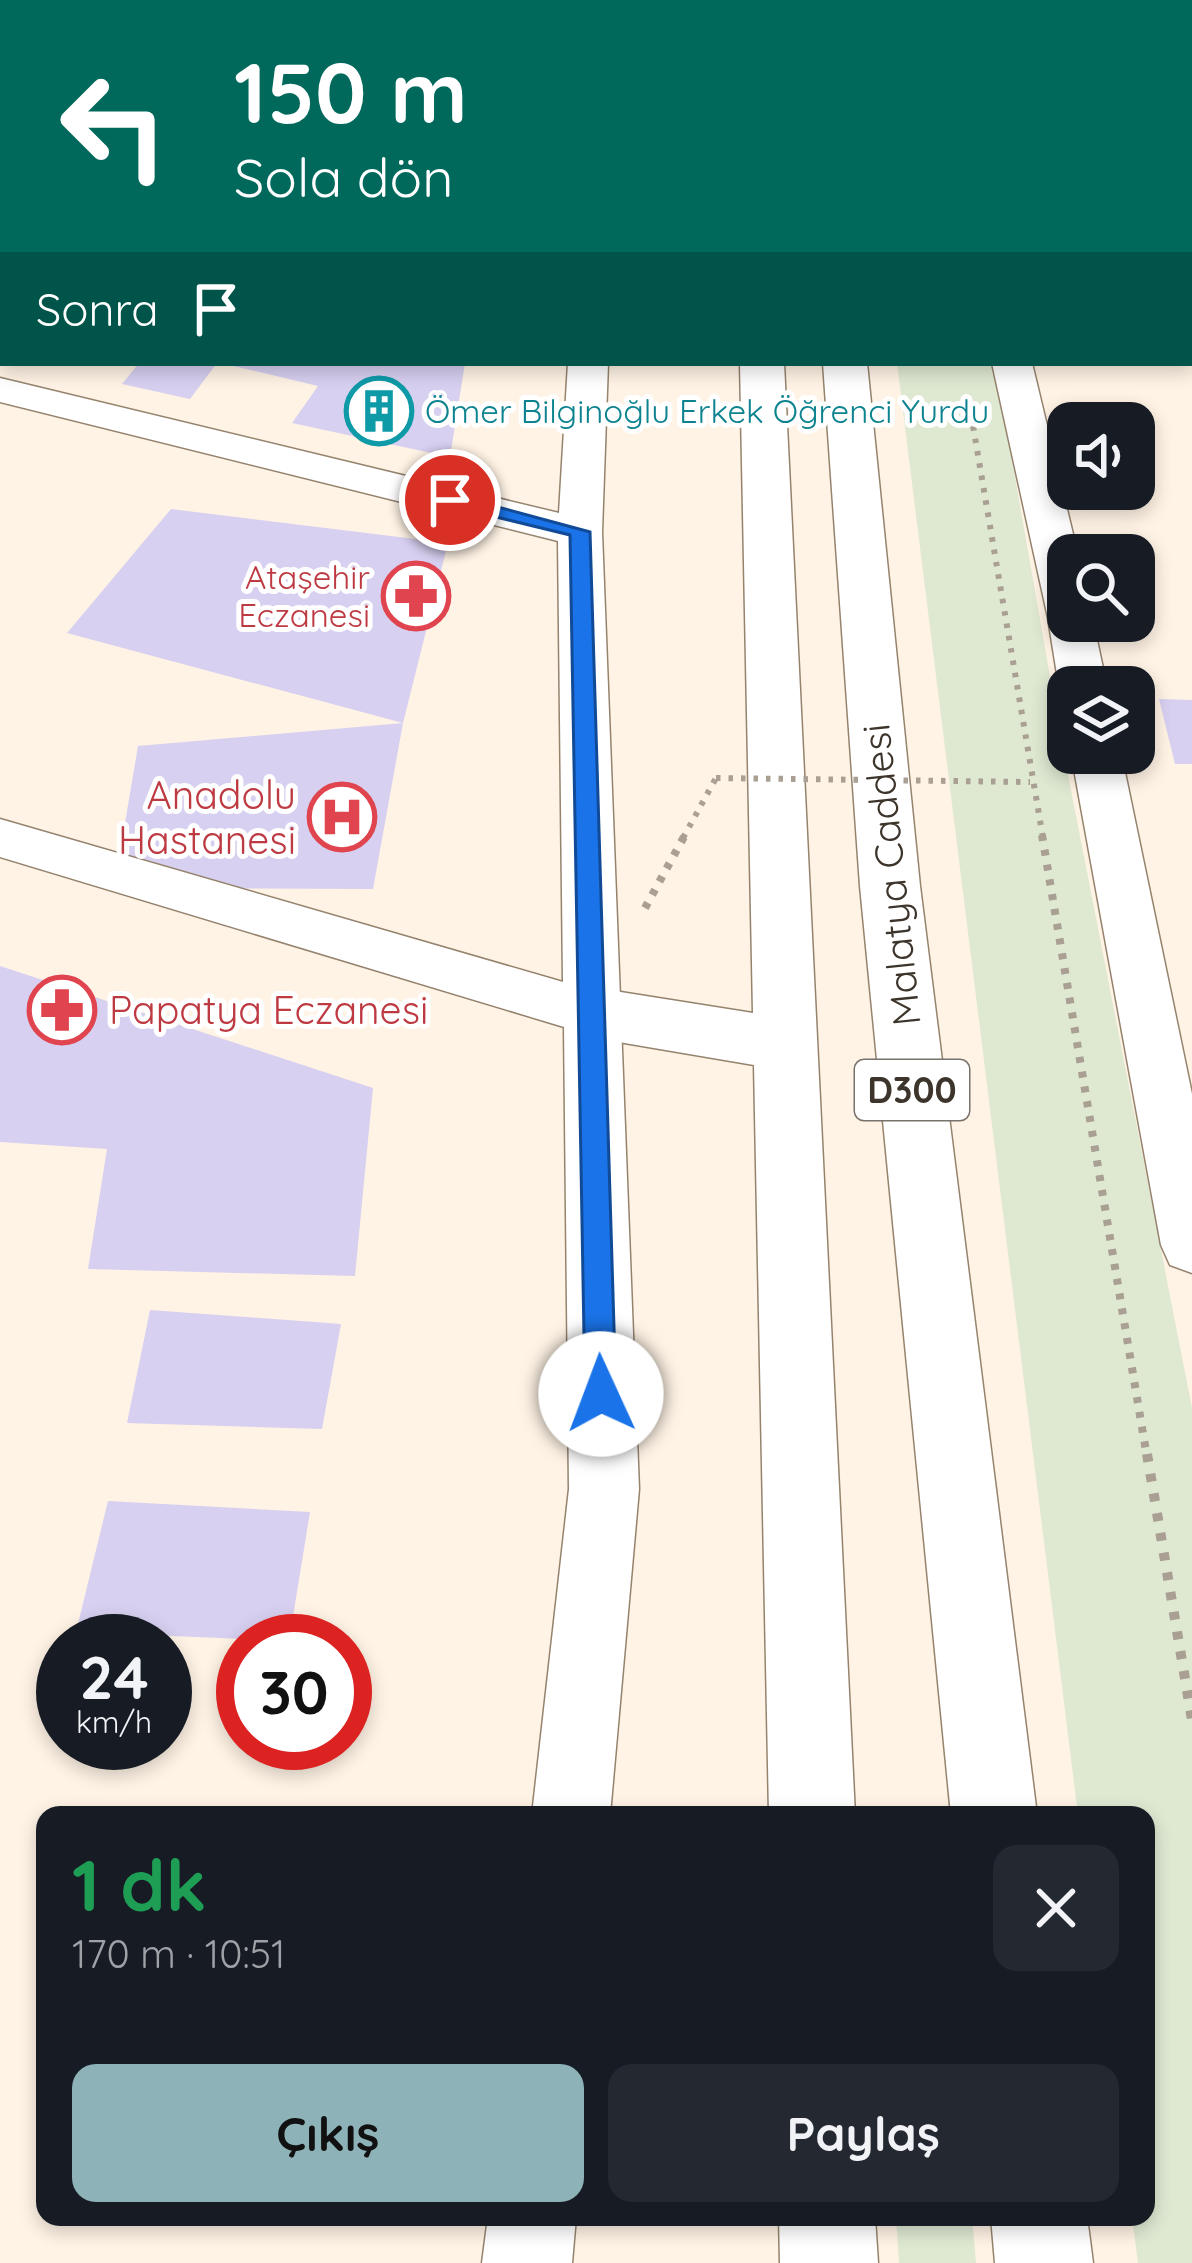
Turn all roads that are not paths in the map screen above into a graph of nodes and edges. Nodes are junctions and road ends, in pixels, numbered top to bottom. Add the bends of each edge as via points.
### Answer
1 (588, 366) edge
2 (762, 366) edge
3 (845, 366) edge
4 (1013, 366) edge
5 (13, 394) edge
6 (580, 532) junction
7 (1050, 534) edge
8 (1102, 774) edge
9 (0, 838) edge
10 (589, 1012) junction
11 (1171, 1031) edge
12 (784, 1044) junction
13 (1192, 1245) edge
14 (573, 1806) edge
15 (812, 1806) edge
16 (993, 1806) edge
17 (531, 2226) edge
18 (827, 2226) edge
19 (1040, 2226) edge
20 (527, 2263) edge
21 (829, 2263) edge
22 (1044, 2263) edge

1 - 6 street
2 - 12 highway
3 - 16 highway, Malatya Caddesi / D300 via 890,886
4 - 7 street
5 - 6 street
6 - 10 street
8 - 11 street
9 - 10 street
10 - 12 highway
10 - 14 street via 604,1489
11 - 13 street
12 - 15 highway
17 - 20 street
18 - 21 highway
19 - 22 highway

